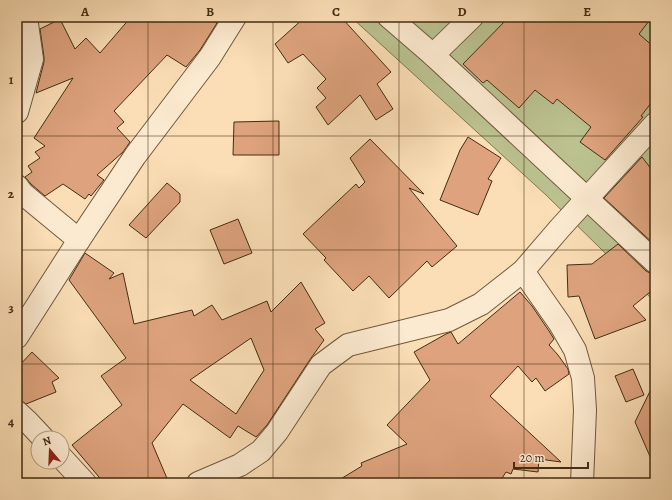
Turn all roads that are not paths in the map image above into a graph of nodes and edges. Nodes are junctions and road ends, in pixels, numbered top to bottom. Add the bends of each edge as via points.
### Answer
1 (26, 17) edge
2 (235, 17) edge
3 (389, 17) edge
4 (472, 17) edge
5 (433, 56) junction
6 (17, 112) edge
7 (655, 124) edge
8 (17, 186) edge
9 (588, 199) junction
10 (79, 240) junction
11 (655, 262) edge
12 (523, 271) junction
13 (17, 338) edge
14 (17, 412) edge
15 (36, 430) edge
16 (70, 467) edge
17 (85, 483) edge
18 (198, 483) edge
19 (582, 483) edge

1 - 6 street via 32,59
2 - 10 street via 210,57 135,156
3 - 5 street
4 - 5 street
5 - 9 street
7 - 9 street
8 - 10 street
9 - 11 street
9 - 12 street
10 - 13 street
12 - 18 street via 481,304 449,320 348,345 321,365 277,432 261,451 240,465
12 - 19 street via 575,350 583,378 585,410
14 - 15 street
16 - 17 street

